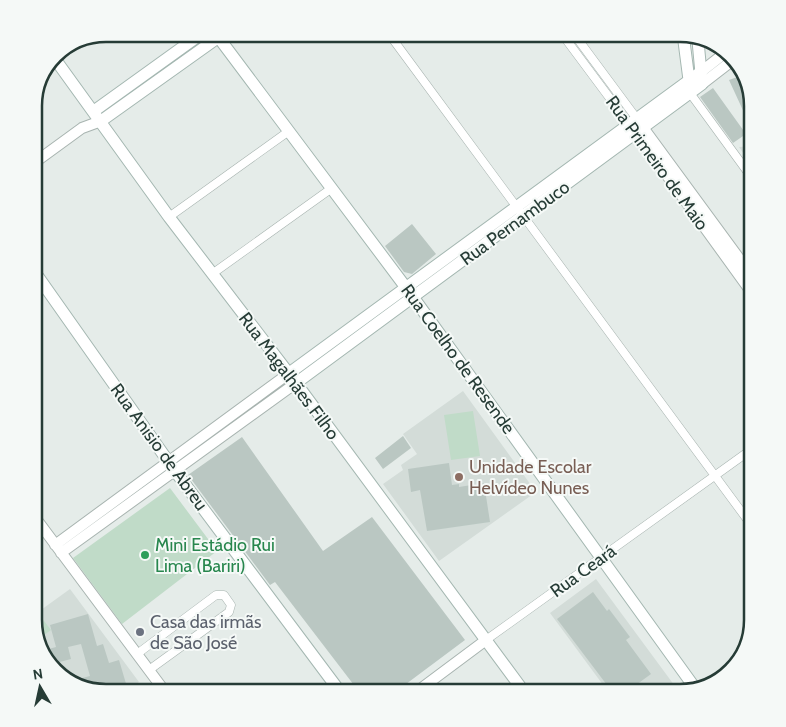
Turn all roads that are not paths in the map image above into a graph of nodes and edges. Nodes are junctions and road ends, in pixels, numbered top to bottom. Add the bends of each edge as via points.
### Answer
1 (188, 43) edge
2 (208, 43) edge
3 (225, 43) edge
4 (396, 43) edge
5 (569, 43) edge
6 (580, 43) edge
7 (684, 43) edge
8 (699, 46) edge
9 (720, 57) edge
10 (59, 64) edge
11 (727, 64) edge
12 (702, 71) junction
13 (689, 80) junction
14 (702, 84) junction
15 (690, 93) junction
16 (94, 111) junction
17 (101, 121) junction
18 (636, 126) junction
19 (82, 128) junction
20 (289, 131) junction
21 (43, 156) edge
22 (743, 166) edge
23 (332, 188) junction
24 (521, 211) junction
25 (169, 216) junction
26 (743, 265) edge
27 (212, 274) junction
28 (743, 281) edge
29 (43, 284) edge
30 (405, 288) junction
31 (413, 297) junction
32 (288, 374) junction
33 (296, 383) junction
34 (744, 455) edge
35 (172, 466) junction
36 (715, 475) junction
37 (744, 515) edge
38 (43, 536) edge
39 (58, 549) junction
40 (602, 558) junction
41 (486, 640) junction
42 (138, 654) junction
43 (149, 670) junction
44 (691, 683) edge
45 (159, 684) edge
46 (334, 684) edge
47 (426, 684) edge
48 (518, 684) edge

1 - 16 main road
2 - 17 main road
3 - 20 main road, Rua Coelho de Resende
4 - 24 street
5 - 18 street, Rua Primeiro de Maio
6 - 18 street, Rua Primeiro de Maio
7 - 13 main road
8 - 12 main road
9 - 12 street, Rua Pernambuco
10 - 16 main road, Rua Magalhães Filho
11 - 14 street, Rua Pernambuco
12 - 13 main road, Rua Pernambuco
12 - 14 main road
13 - 14 street
13 - 18 main road, Rua Pernambuco
14 - 15 main road, Rua Pernambuco
15 - 18 main road, Rua Pernambuco
15 - 22 street
16 - 17 main road, Rua Magalhães Filho
16 - 19 street
17 - 19 street
17 - 25 main road, Rua Magalhães Filho
18 - 24 main road, Rua Pernambuco
18 - 26 street, Rua Primeiro de Maio
18 - 28 street, Rua Primeiro de Maio
19 - 21 street
20 - 23 main road, Rua Coelho de Resende
20 - 25 street
23 - 27 street
23 - 30 main road, Rua Coelho de Resende
24 - 30 main road, Rua Pernambuco
24 - 31 main road, Rua Pernambuco
24 - 36 street
25 - 27 main road, Rua Magalhães Filho
27 - 32 main road, Rua Magalhães Filho
29 - 35 main road, Rua Anisio de Abreu
30 - 31 main road, Rua Coelho de Resende
30 - 32 main road, Rua Pernambuco
31 - 33 main road, Rua Pernambuco
31 - 40 main road, Rua Coelho de Resende
32 - 33 main road, Rua Magalhães Filho
32 - 35 street
33 - 35 street
33 - 41 main road, Rua Magalhães Filho
34 - 36 street, Rua Ceará
35 - 39 street
35 - 46 main road, Rua Anisio de Abreu
36 - 37 street
36 - 40 street, Rua Ceará
38 - 39 street
39 - 42 street
40 - 41 street, Rua Ceará
40 - 44 main road, Rua Coelho de Resende
41 - 47 street, Rua Ceará
41 - 48 main road, Rua Magalhães Filho
42 - 43 street
42 - 43 street via 216,595 224,595 231,605 229,612
43 - 45 street

